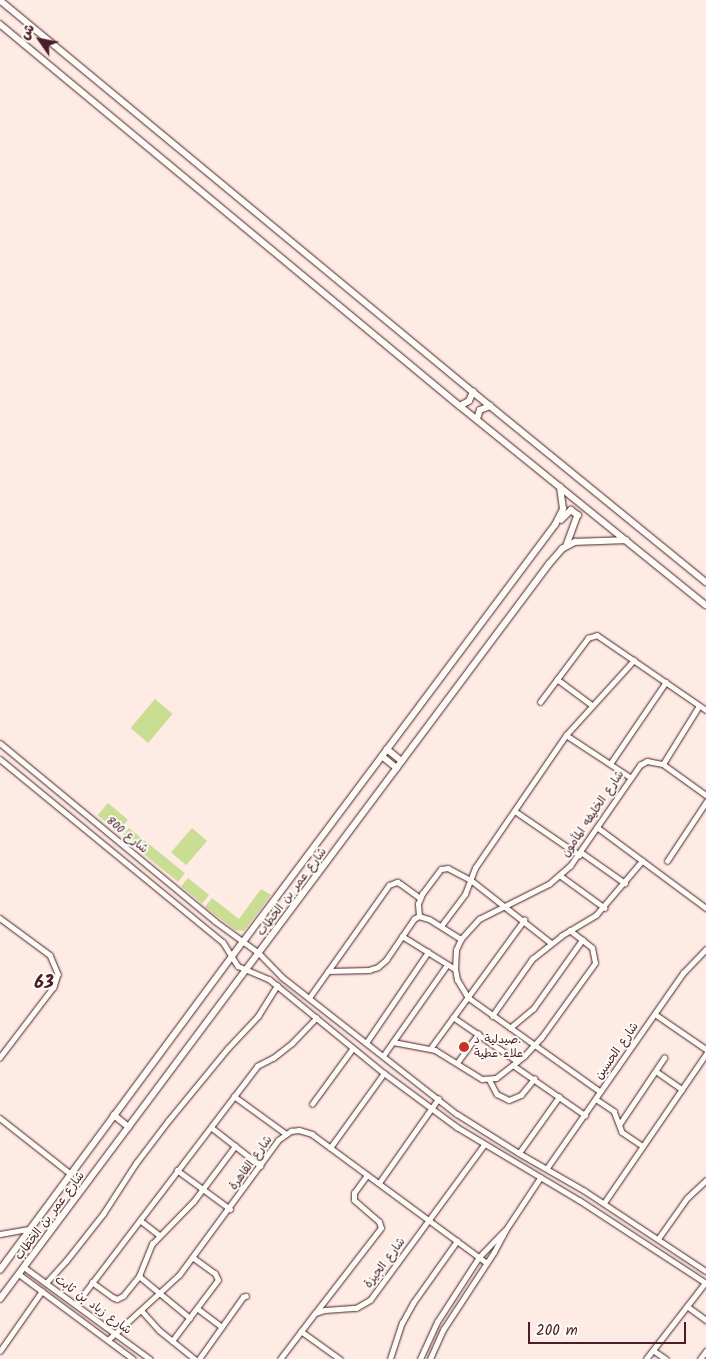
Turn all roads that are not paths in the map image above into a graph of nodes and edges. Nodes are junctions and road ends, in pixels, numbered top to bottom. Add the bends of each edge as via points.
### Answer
1 (0, 0) edge
2 (0, 24) edge
3 (472, 392) junction
4 (460, 406) junction
5 (490, 406) junction
6 (477, 419) junction
7 (560, 487) junction
8 (555, 525) junction
9 (626, 540) junction
10 (566, 546) junction
11 (706, 582) edge
12 (706, 605) edge
13 (634, 660) junction
14 (557, 679) junction
15 (666, 682) junction
16 (540, 702) dead end
17 (592, 706) junction
18 (699, 706) junction
19 (706, 710) edge
20 (566, 735) junction
21 (0, 743) edge
22 (387, 749) junction
23 (382, 756) junction
24 (0, 759) edge
25 (402, 761) junction
26 (610, 764) junction
27 (663, 764) junction
28 (397, 768) junction
29 (630, 777) junction
30 (706, 795) edge
31 (706, 802) edge
32 (514, 811) junction
33 (597, 827) junction
34 (580, 853) junction
35 (642, 861) junction
36 (667, 861) dead end
37 (560, 876) junction
38 (472, 880) junction
39 (624, 883) junction
40 (420, 898) junction
41 (505, 906) junction
42 (605, 908) junction
43 (706, 908) edge
44 (419, 916) junction
45 (0, 918) edge
46 (524, 920) junction
47 (441, 926) junction
48 (570, 930) junction
49 (402, 936) junction
50 (460, 939) junction
51 (582, 940) junction
52 (243, 942) junction
53 (551, 943) junction
54 (706, 949) edge
55 (428, 952) junction
56 (259, 953) junction
57 (231, 958) junction
58 (447, 965) junction
59 (246, 969) junction
60 (455, 970) junction
61 (328, 971) junction
62 (278, 974) junction
63 (272, 981) junction
64 (277, 986) junction
65 (309, 998) junction
66 (468, 998) junction
67 (655, 1014) junction
68 (492, 1016) junction
69 (453, 1017) junction
70 (316, 1018) junction
71 (510, 1028) junction
72 (478, 1034) junction
73 (393, 1042) junction
74 (366, 1043) junction
75 (534, 1045) junction
76 (353, 1048) junction
77 (706, 1049) edge
78 (430, 1050) junction
79 (706, 1054) edge
80 (383, 1056) junction
81 (0, 1058) edge
82 (664, 1058) dead end
83 (515, 1063) junction
84 (457, 1064) junction
85 (656, 1071) junction
86 (384, 1073) junction
87 (534, 1079) junction
88 (489, 1080) junction
89 (682, 1089) junction
90 (600, 1092) junction
91 (234, 1096) junction
92 (559, 1097) junction
93 (596, 1098) junction
94 (438, 1099) junction
95 (312, 1104) dead end
96 (431, 1109) junction
97 (114, 1115) junction
98 (585, 1115) junction
99 (0, 1118) edge
100 (618, 1125) junction
101 (129, 1126) junction
102 (211, 1127) junction
103 (285, 1134) junction
104 (484, 1144) junction
105 (235, 1146) junction
106 (643, 1146) junction
107 (330, 1148) junction
108 (519, 1153) junction
109 (261, 1166) junction
110 (547, 1168) junction
111 (178, 1170) junction
112 (71, 1174) junction
113 (368, 1175) junction
114 (540, 1178) junction
115 (706, 1180) edge
116 (379, 1183) junction
117 (203, 1190) junction
118 (604, 1203) junction
119 (230, 1209) junction
120 (140, 1220) junction
121 (429, 1220) junction
122 (31, 1229) junction
123 (504, 1230) junction
124 (0, 1234) edge
125 (159, 1235) junction
126 (658, 1239) junction
127 (457, 1242) junction
128 (479, 1257) junction
129 (193, 1258) junction
130 (487, 1263) junction
131 (24, 1267) junction
132 (701, 1268) junction
133 (0, 1270) edge
134 (706, 1271) edge
135 (19, 1274) junction
136 (139, 1276) junction
137 (695, 1276) junction
138 (92, 1282) junction
139 (46, 1283) junction
140 (706, 1283) edge
141 (42, 1291) junction
142 (160, 1294) junction
143 (246, 1296) dead end
144 (0, 1299) edge
145 (76, 1304) junction
146 (687, 1306) junction
147 (197, 1308) junction
148 (142, 1311) junction
149 (315, 1313) junction
150 (190, 1318) junction
151 (706, 1320) edge
152 (222, 1327) junction
153 (300, 1330) junction
154 (116, 1334) junction
155 (108, 1340) junction
156 (172, 1341) junction
157 (653, 1350) junction
158 (0, 1351) edge
159 (706, 1351) edge
160 (133, 1359) edge
161 (150, 1359) edge
162 (197, 1359) edge
163 (280, 1359) edge
164 (340, 1359) edge
165 (390, 1359) edge
166 (420, 1359) edge
167 (430, 1359) edge
168 (646, 1359) edge
169 (666, 1359) edge
170 (700, 1359) edge

1 - 3 street
2 - 4 street
3 - 4 street via 469,401
3 - 5 street
4 - 6 street
5 - 6 street via 480,410
5 - 11 street
6 - 7 street
7 - 8 street, شارع عمر بن الخطاب via 563,509
7 - 9 street
8 - 10 street, شارع عمر بن الخطاب via 570,511 578,513
8 - 22 street, شارع عمر بن الخطاب
9 - 10 street via 580,541
9 - 12 street
10 - 25 street, شارع عمر بن الخطاب via 549,564
13 - 14 street via 602,637 592,635
13 - 15 street
13 - 17 street
14 - 16 street
14 - 17 street
15 - 18 street
15 - 26 street
17 - 20 street
18 - 19 street
18 - 27 street
20 - 26 street
20 - 32 street
21 - 52 street, شارع 800
22 - 23 street, شارع عمر بن الخطاب
22 - 25 street
23 - 28 street
23 - 52 street, شارع عمر بن الخطاب
24 - 57 street, شارع 800 via 223,942
25 - 28 street, شارع عمر بن الخطاب
26 - 29 street
27 - 29 street, شارع الخليفه المأمون via 647,761
27 - 30 street
28 - 56 street, شارع عمر بن الخطاب
29 - 33 street, شارع الخليفه المأمون
31 - 36 street
32 - 34 street
32 - 38 street via 475,868
33 - 34 street, شارع الخليفه المأمون
33 - 35 street
34 - 37 street, شارع الخليفه المأمون
34 - 39 street
35 - 39 street
35 - 43 street
37 - 41 street, شارع الخليفه المأمون
37 - 42 street
38 - 40 street via 444,867
38 - 41 street
38 - 47 street
39 - 42 street
40 - 44 street
40 - 61 street via 401,884 389,885
41 - 46 street
41 - 50 street, شارع الخليفه المأمون via 479,919
42 - 48 street
44 - 47 street
44 - 49 street
45 - 81 street via 50,956 58,974 54,987
46 - 53 street
46 - 66 street
47 - 50 street
48 - 51 street
48 - 53 street
49 - 55 street
49 - 61 street via 378,967
50 - 60 street
51 - 71 street via 532,1009
51 - 75 street via 592,948 595,963
52 - 56 street, شارع 800
52 - 57 street, شارع عمر بن الخطاب
53 - 68 street via 524,969
54 - 67 street, شارع الحسين via 683,972
55 - 58 street
55 - 74 street
56 - 59 street, شارع عمر بن الخطاب
56 - 62 street, شارع 800
57 - 59 street
57 - 97 street, شارع عمر بن الخطاب
58 - 60 street
58 - 73 street
59 - 63 street
59 - 101 street, شارع عمر بن الخطاب
60 - 66 street via 461,990
61 - 65 street
62 - 63 street
62 - 65 street, شارع 800
63 - 64 street
64 - 70 street
64 - 139 street via 258,1016 168,1122 103,1214
65 - 74 street, شارع 800
66 - 68 street
66 - 69 street
67 - 77 street
67 - 90 street, شارع الحسين
68 - 71 street
69 - 72 street
69 - 78 street
70 - 76 street
70 - 91 street via 283,1050 259,1064
71 - 75 street
72 - 83 street
72 - 84 street
73 - 78 street
73 - 80 street
74 - 80 street, شارع 800
75 - 83 street
75 - 90 street
76 - 86 street
76 - 95 street
78 - 84 street via 440,1052
79 - 89 street
80 - 94 street, شارع 800
82 - 85 street
83 - 87 street
83 - 88 street
84 - 88 street
85 - 89 street
85 - 100 street
86 - 96 street
86 - 107 street
87 - 88 street via 521,1096 509,1100 498,1094
87 - 92 street
89 - 106 street
90 - 93 street, شارع الحسين
91 - 102 street
91 - 103 street
92 - 98 street
92 - 108 street
93 - 98 street, شارع الحسين
93 - 100 street via 614,1111
94 - 96 street
94 - 108 street, شارع 800
96 - 104 street
96 - 116 street
97 - 101 street
97 - 112 street, شارع عمر بن الخطاب
98 - 110 street, شارع الحسين
99 - 112 street
100 - 106 street via 623,1133
101 - 131 street, شارع عمر بن الخطاب
102 - 105 street
102 - 111 street
103 - 107 street, شارع القاهرة via 306,1131
103 - 109 street, شارع القاهرة
104 - 114 street
104 - 121 street, شارع الجيزة
105 - 109 street
105 - 117 street
106 - 118 street
107 - 113 street, شارع القاهرة
108 - 110 street, شارع 800
109 - 119 street, شارع القاهرة
110 - 118 street, شارع 800
111 - 117 street
111 - 120 street
112 - 122 street, شارع عمر بن الخطاب
113 - 116 street, شارع القاهرة
113 - 149 street via 354,1193 354,1200 380,1222 381,1228
114 - 123 street
114 - 137 street
115 - 126 street via 687,1198
116 - 121 street, شارع القاهرة
117 - 119 street
117 - 125 street
118 - 126 street, شارع 800
119 - 129 street, شارع القاهرة
120 - 125 street
120 - 138 street
121 - 127 street, شارع القاهرة
121 - 149 street, شارع الجيزة via 370,1300 356,1308
122 - 124 street
122 - 133 street, شارع عمر بن الخطاب
123 - 128 street
123 - 130 street
125 - 136 street
126 - 132 street, شارع 800
127 - 128 street, شارع القاهرة
127 - 165 street via 413,1303 402,1323
128 - 130 street, شارع القاهرة
128 - 166 street via 437,1322
129 - 142 street, شارع القاهرة
129 - 147 street via 218,1276
130 - 167 street via 442,1330
131 - 135 street, شارع عمر بن الخطاب
131 - 139 street, شارع زياد بن ثابت
132 - 134 street, شارع 800
132 - 137 street
135 - 141 street, شارع زياد بن ثابت
135 - 144 street, شارع عمر بن الخطاب
136 - 138 street via 117,1299
136 - 142 street
137 - 140 street
138 - 145 street
139 - 145 street, شارع زياد بن ثابت
140 - 146 street
141 - 155 street, شارع زياد بن ثابت
141 - 158 street
142 - 148 street, شارع القاهرة
142 - 150 street
143 - 152 street
145 - 154 street, شارع زياد بن ثابت
146 - 151 street
146 - 157 street
147 - 150 street
147 - 152 street
148 - 154 street, شارع القاهرة
148 - 156 street
149 - 153 street
150 - 156 street
152 - 162 street
153 - 163 street
153 - 164 street
154 - 155 street, شارع القاهرة
154 - 161 street, شارع زياد بن ثابت
155 - 160 street, شارع زياد بن ثابت
156 - 162 street
157 - 168 street
157 - 169 street
159 - 170 street

